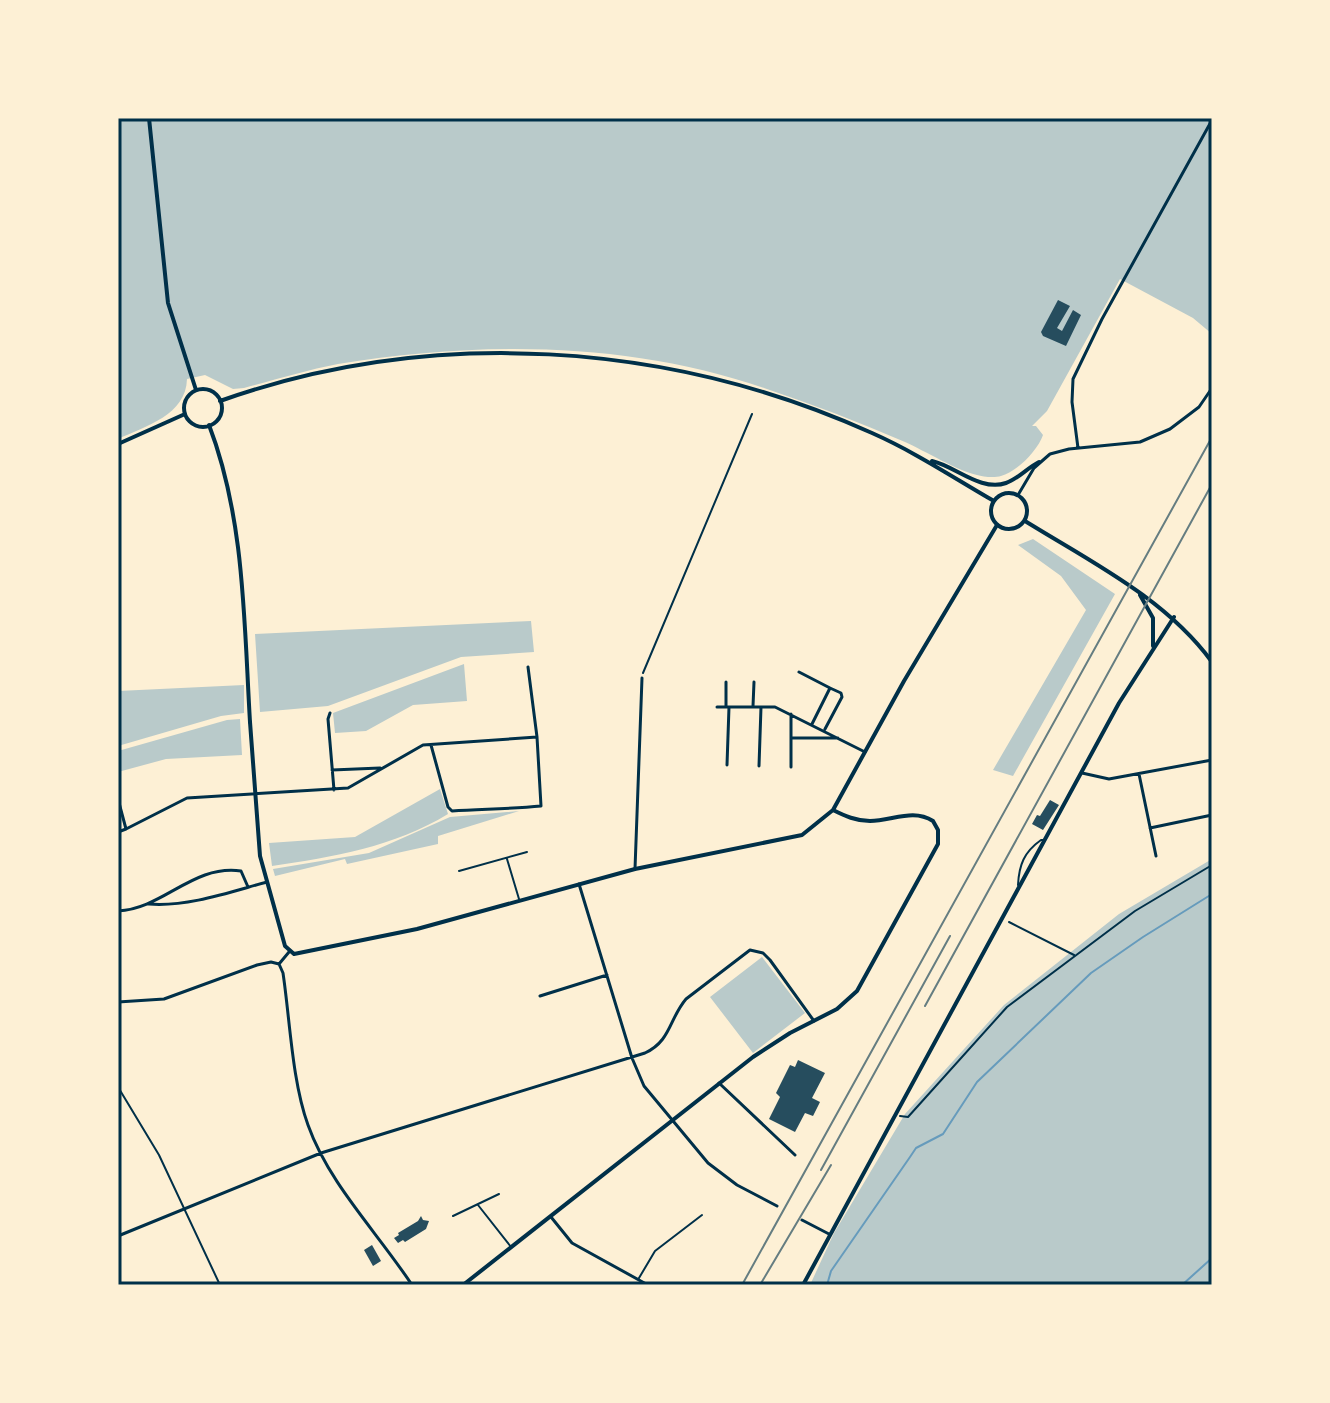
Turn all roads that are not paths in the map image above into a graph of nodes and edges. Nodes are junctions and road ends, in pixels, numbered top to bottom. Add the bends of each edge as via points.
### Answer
1 (149, 118) edge
2 (1212, 120) edge
3 (1212, 388) edge
4 (196, 390) junction
5 (220, 401) junction
6 (185, 414) junction
7 (209, 425) junction
8 (118, 444) edge
9 (1078, 448) junction
10 (925, 460) junction
11 (1039, 462) junction
12 (1018, 495) junction
13 (994, 501) junction
14 (1025, 521) junction
15 (997, 525) junction
16 (1138, 592) junction
17 (1174, 617) junction
18 (1153, 649) junction
19 (1212, 662) edge
20 (528, 667) dead end
21 (799, 672) dead end
22 (642, 678) road end
23 (726, 682) dead end
24 (754, 682) dead end
25 (830, 688) junction
26 (717, 707) dead end
27 (727, 707) junction
28 (753, 707) junction
29 (761, 707) junction
30 (330, 713) dead end
31 (791, 714) junction
32 (812, 724) junction
33 (824, 730) junction
34 (537, 737) junction
35 (791, 738) junction
36 (838, 738) junction
37 (431, 745) junction
38 (865, 752) junction
39 (1212, 760) edge
40 (727, 765) dead end
41 (759, 766) dead end
42 (383, 767) junction
43 (791, 767) dead end
44 (332, 770) junction
45 (1082, 773) junction
46 (1139, 774) junction
47 (334, 790) junction
48 (256, 793) junction
49 (118, 799) edge
50 (833, 810) junction
51 (1212, 815) edge
52 (1150, 828) junction
53 (126, 829) junction
54 (118, 832) edge
55 (1046, 840) junction
56 (527, 852) dead end
57 (1156, 856) dead end
58 (507, 858) junction
59 (635, 869) junction
60 (459, 871) dead end
61 (267, 882) junction
62 (579, 884) junction
63 (248, 887) junction
64 (1018, 891) junction
65 (519, 901) junction
66 (148, 904) junction
67 (118, 911) edge
68 (289, 952) junction
69 (279, 964) junction
70 (607, 975) junction
71 (540, 996) dead end
72 (118, 1002) edge
73 (814, 1021) junction
74 (632, 1058) junction
75 (719, 1083) junction
76 (118, 1087) edge
77 (671, 1121) junction
78 (321, 1153) junction
79 (795, 1155) dead end
80 (499, 1194) dead end
81 (478, 1205) junction
82 (777, 1206) dead end
83 (184, 1209) junction
84 (702, 1215) dead end
85 (453, 1216) dead end
86 (550, 1217) junction
87 (802, 1220) dead end
88 (829, 1234) junction
89 (118, 1236) edge
90 (511, 1247) junction
91 (638, 1280) junction
92 (220, 1285) edge
93 (412, 1285) edge
94 (463, 1285) edge
95 (648, 1285) edge
96 (803, 1285) edge

1 - 4 main road via 168,303
2 - 9 street via 1073,379
3 - 9 street via 1199,407 1170,429 1140,442
4 - 5 main road via 210,390
4 - 6 main road via 184,402
5 - 7 main road via 218,418
5 - 10 main road via 304,376 409,358 475,353 577,356 688,371 760,390 873,433
6 - 7 main road via 192,423
6 - 8 main road
7 - 48 main road via 227,478 236,531
9 - 11 street
10 - 11 main road via 995,485
10 - 13 main road
11 - 12 street
12 - 13 main road via 1005,494
12 - 14 main road via 1028,510
13 - 15 main road via 991,514
14 - 15 main road via 1009,530
14 - 16 main road
15 - 38 main road
16 - 17 main road
16 - 18 main road via 1153,618
17 - 18 main road
17 - 19 main road
18 - 45 main road
20 - 34 street
21 - 25 street
22 - 59 street
23 - 27 street
24 - 28 street
25 - 32 street
25 - 33 street via 842,697
26 - 27 street
27 - 28 street
27 - 40 street
28 - 29 street
29 - 31 street
29 - 41 street
30 - 44 street
31 - 32 street
31 - 35 street
32 - 33 street
33 - 36 street
34 - 37 street
34 - 37 street via 541,806 502,810 452,811
35 - 36 street
35 - 43 street
36 - 38 street
37 - 42 street
38 - 50 main road
39 - 46 street
42 - 44 street
42 - 47 street via 353,787
44 - 47 street
45 - 46 street via 1109,779
45 - 55 main road
46 - 52 street
47 - 48 street
48 - 53 street via 187,798
48 - 61 main road
49 - 53 street
50 - 59 main road via 802,835
50 - 73 main road via 869,821 920,815 933,821 939,839 857,991
51 - 52 street
52 - 57 street
53 - 54 street
55 - 64 main road
55 - 64 lane via 1030,848 1020,866
56 - 58 lane
58 - 60 lane
58 - 65 lane
59 - 62 main road
61 - 63 street
61 - 68 main road
62 - 65 main road
62 - 70 street
63 - 66 street via 197,900
63 - 66 street via 241,871 206,873
64 - 88 main road
65 - 68 main road via 372,939
66 - 67 street
68 - 69 street
69 - 72 street via 257,965 164,999
69 - 78 street via 304,1112
70 - 71 street
70 - 74 street
73 - 74 street via 770,960 750,950 686,999 662,1043
73 - 75 main road
74 - 77 street via 644,1086
74 - 78 street
75 - 77 main road
75 - 79 street
76 - 83 lane
77 - 82 street via 723,1175
77 - 86 main road
78 - 83 street
78 - 93 street
80 - 81 lane
81 - 85 lane
81 - 90 lane
83 - 89 street
83 - 92 lane
84 - 91 lane via 655,1251
86 - 90 main road
86 - 91 street via 572,1243
87 - 88 street
88 - 96 main road
90 - 94 main road
91 - 95 street

